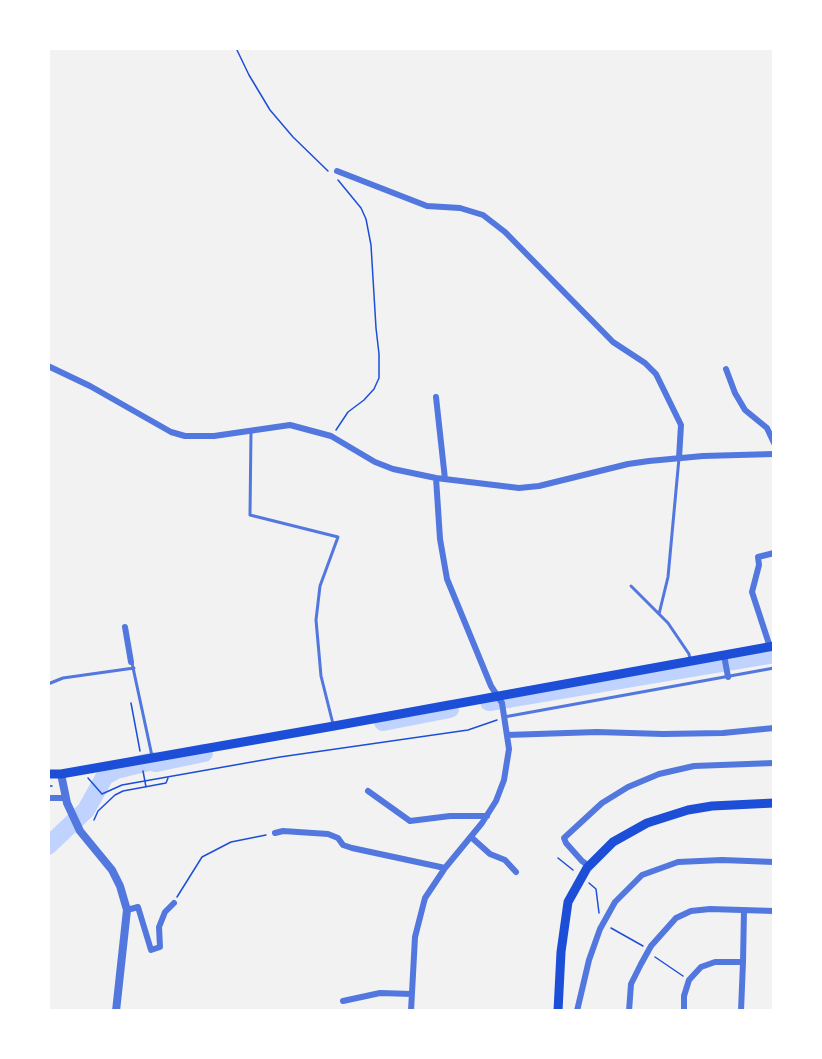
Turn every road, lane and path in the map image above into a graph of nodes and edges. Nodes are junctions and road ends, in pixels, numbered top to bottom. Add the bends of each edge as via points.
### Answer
1 (236, 48) edge
2 (337, 171) dead end
3 (48, 366) edge
4 (726, 369) dead end
5 (436, 397) dead end
6 (251, 430) junction
7 (331, 436) junction
8 (774, 443) edge
9 (774, 454) edge
10 (680, 458) junction
11 (436, 478) junction
12 (445, 479) junction
13 (774, 554) edge
14 (631, 586) dead end
15 (659, 614) junction
16 (125, 627) dead end
17 (772, 647) edge
18 (724, 657) junction
19 (690, 662) junction
20 (133, 665) junction
21 (774, 668) edge
22 (728, 677) junction
23 (48, 684) edge
24 (497, 696) junction
25 (131, 703) dead end
26 (504, 717) junction
27 (334, 726) junction
28 (774, 728) edge
29 (507, 735) junction
30 (139, 750) dead end
31 (153, 757) junction
32 (774, 763) edge
33 (48, 774) edge
34 (61, 774) junction
35 (169, 777) junction
36 (88, 778) dead end
37 (48, 786) edge
38 (52, 786) dead end
39 (368, 791) dead end
40 (48, 798) edge
41 (66, 798) junction
42 (774, 803) edge
43 (487, 816) junction
44 (94, 820) dead end
45 (275, 833) joint
46 (471, 837) junction
47 (774, 862) edge
48 (589, 866) junction
49 (446, 868) junction
50 (516, 872) dead end
51 (596, 889) dead end
52 (174, 903) joint
53 (126, 910) junction
54 (744, 910) junction
55 (774, 911) edge
56 (603, 923) junction
57 (648, 951) junction
58 (743, 962) junction
59 (689, 980) junction
60 (412, 994) junction
61 (343, 1001) dead end
62 (116, 1011) edge
63 (411, 1011) edge
64 (558, 1011) edge
65 (577, 1011) edge
66 (629, 1011) edge
67 (684, 1011) edge
68 (741, 1011) edge

1 - 7 path via 270,110 348,190 366,219 379,378 374,389 348,412
2 - 10 street via 427,206 460,208 483,215 505,232 613,342 656,374 681,425
3 - 6 street via 171,432 202,437
4 - 8 street via 745,410 767,428
5 - 12 street
6 - 7 street via 290,425
6 - 27 lane via 250,515 338,537 320,586 316,620 321,676
7 - 11 street via 375,462
9 - 10 street
10 - 12 street via 628,464 519,488
10 - 15 lane via 668,577
11 - 12 street
11 - 24 street via 447,579
13 - 17 street via 758,557 752,592
14 - 15 lane
15 - 19 lane
16 - 20 street
17 - 18 main road
18 - 19 main road
18 - 22 street
19 - 24 main road
20 - 23 lane
20 - 31 lane
21 - 22 lane
22 - 26 lane
24 - 26 street
24 - 27 main road
25 - 30 path
26 - 29 street
26 - 35 path via 468,730
27 - 31 main road
28 - 29 street via 723,733
29 - 43 street via 504,780
31 - 34 main road
32 - 48 street via 694,766 628,787 602,803 564,838
33 - 34 main road
34 - 41 street
35 - 36 path via 122,785 102,794
35 - 44 path via 166,783 115,795 98,810
37 - 38 path
39 - 43 street via 410,821
40 - 41 street
41 - 53 street via 80,831 112,870
42 - 48 main road via 712,806 647,823 613,842
43 - 46 street
45 - 49 street via 328,834 352,848
45 - 52 path via 231,842 202,857
46 - 49 street
46 - 50 street
47 - 56 street via 700,860 662,867 642,875 627,888
48 - 64 main road via 568,902
49 - 60 street via 421,909 415,937
51 - 56 path
52 - 53 street via 159,927 160,947 151,950 138,907
53 - 62 street
54 - 55 street
54 - 57 street via 691,911 676,918
54 - 58 street
56 - 57 path
56 - 65 street
57 - 59 path
57 - 66 street via 631,984
58 - 59 street via 715,962 700,967
58 - 68 street
59 - 67 street
60 - 61 street via 380,993
60 - 63 street

